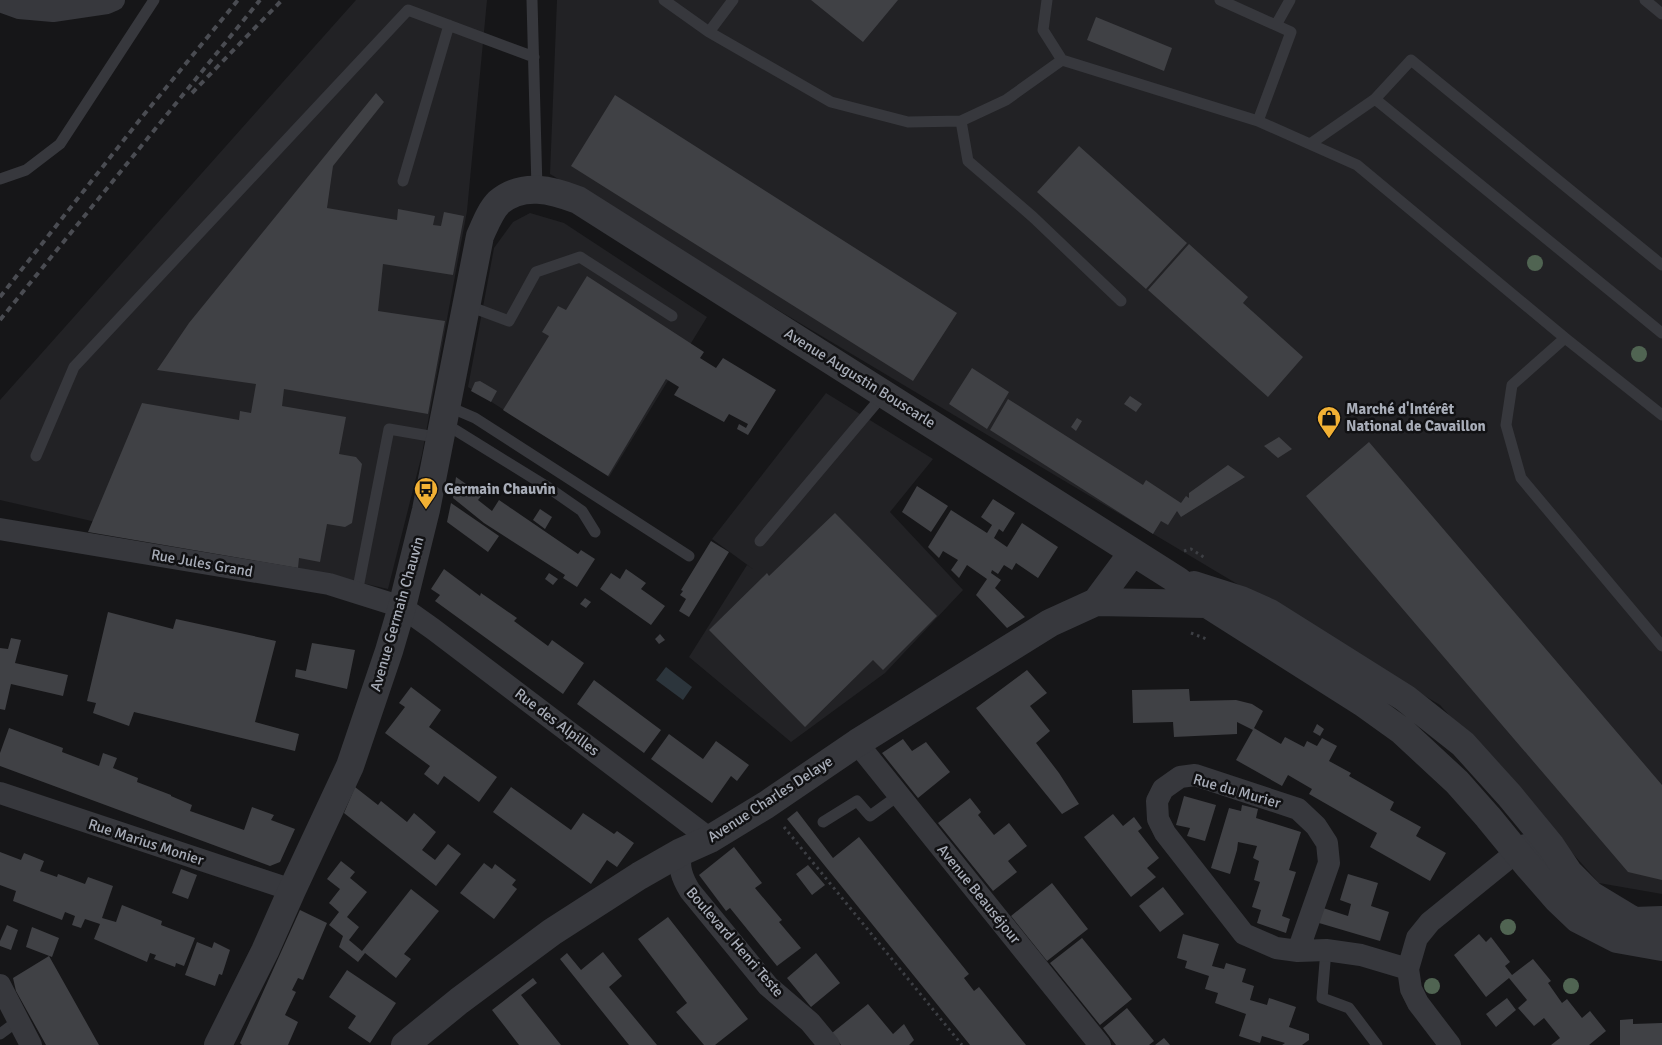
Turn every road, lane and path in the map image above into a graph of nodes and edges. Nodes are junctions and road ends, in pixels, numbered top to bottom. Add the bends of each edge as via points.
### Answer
1 (114, 0) edge
2 (154, 0) edge
3 (532, 0) edge
4 (664, 0) edge
5 (734, 0) edge
6 (1047, 0) edge
7 (1220, 0) edge
8 (1290, 0) edge
9 (1645, 0) edge
10 (0, 1) edge
11 (1662, 14) edge
12 (449, 25) junction
13 (1276, 25) junction
14 (709, 32) junction
15 (534, 57) junction
16 (1062, 60) junction
17 (1376, 99) junction
18 (961, 121) junction
19 (1258, 121) junction
20 (1310, 144) junction
21 (0, 179) edge
22 (404, 181) dead end
23 (537, 189) junction
24 (1662, 265) edge
25 (1121, 301) dead end
26 (466, 305) junction
27 (672, 316) dead end
28 (1662, 333) edge
29 (1565, 338) junction
30 (884, 394) junction
31 (1662, 415) edge
32 (444, 422) junction
33 (36, 456) dead end
34 (0, 529) edge
35 (595, 532) dead end
36 (760, 541) dead end
37 (1133, 552) junction
38 (689, 556) dead end
39 (1177, 580) junction
40 (357, 593) junction
41 (1096, 602) junction
42 (1207, 604) junction
43 (402, 607) junction
44 (1662, 646) edge
45 (857, 743) junction
46 (0, 793) edge
47 (899, 795) junction
48 (766, 805) junction
49 (823, 822) dead end
50 (710, 839) junction
51 (681, 852) junction
52 (1516, 852) junction
53 (292, 890) junction
54 (1662, 920) edge
55 (1634, 921) junction
56 (1662, 947) edge
57 (1326, 950) junction
58 (1298, 951) junction
59 (1408, 969) junction
60 (0, 985) edge
61 (19, 1020) junction
62 (0, 1034) edge
63 (32, 1045) edge
64 (218, 1045) edge
65 (405, 1045) edge
66 (829, 1045) edge
67 (962, 1045) edge
68 (1100, 1045) edge
69 (1377, 1045) edge
70 (1450, 1045) edge

1 - 10 street via 53,11 20,8
2 - 21 lane via 60,144 26,170
3 - 15 lane
4 - 14 lane
5 - 14 lane
6 - 16 lane via 1042,30
7 - 13 lane
8 - 13 lane
9 - 11 lane
12 - 15 lane
12 - 22 lane
12 - 33 lane via 408,10 74,367
13 - 19 lane via 1291,32
14 - 18 lane via 831,102 908,122
15 - 23 lane
16 - 18 lane via 1006,100
16 - 19 lane
17 - 20 lane
17 - 24 lane via 1411,60
17 - 28 lane
18 - 25 lane via 968,161 1033,217
19 - 20 lane
20 - 29 lane via 1357,165
23 - 26 street, Avenue Germain Chauvin via 522,190 499,202 488,217 480,236
23 - 30 street, Avenue Augustin Bouscarle via 556,191 578,200
26 - 27 lane via 509,321 536,272 580,257
26 - 32 street, Avenue Germain Chauvin
29 - 31 lane
29 - 44 lane via 1512,385 1506,425 1521,478
30 - 36 lane
30 - 37 street, Avenue Augustin Bouscarle
32 - 35 lane via 582,511
32 - 38 lane via 475,418
32 - 40 lane via 389,429
32 - 43 street, Avenue Germain Chauvin
34 - 40 street, Rue Jules Grand via 330,584
37 - 39 street, Avenue Augustin Bouscarle
37 - 41 street, Avenue Charles Delaye
39 - 42 street
39 - 55 street via 1241,600 1270,613 1405,698 1462,744 1510,796 1591,895
40 - 43 street, Rue Jules Grand
41 - 42 street, Avenue Charles Delaye
41 - 45 street, Avenue Charles Delaye via 1050,623
42 - 52 street via 1402,731 1457,782
43 - 50 street, Rue des Alpilles
43 - 53 street, Avenue Germain Chauvin via 350,766
45 - 47 street, Avenue Beauséjour
45 - 48 street, Avenue Charles Delaye
46 - 53 street, Rue Marius Monier
47 - 49 lane via 870,816 857,801
47 - 68 street, Avenue Beauséjour
48 - 50 street, Avenue Charles Delaye
48 - 67 path
50 - 51 street, Avenue Charles Delaye
51 - 65 street, Avenue Charles Delaye via 552,932
51 - 66 street, Boulevard Henri Teste via 679,862 683,880 690,891 768,986 810,1022
52 - 55 street via 1525,845 1530,847 1591,908 1614,919
52 - 56 street via 1578,919 1617,939
52 - 59 street via 1430,922 1417,938
53 - 64 street, Avenue Germain Chauvin
54 - 55 street
57 - 58 street, Rue du Murier
57 - 59 street, Rue du Murier via 1361,955
57 - 69 lane via 1322,998 1349,1008
58 - 58 street, Rue du Murier via 1276,948 1244,934 1165,833 1158,819 1157,801 1163,789 1180,777 1195,775 1298,809 1316,826 1328,843 1329,863
59 - 70 street via 1411,989 1418,1003
60 - 61 street
61 - 62 lane
61 - 63 street

